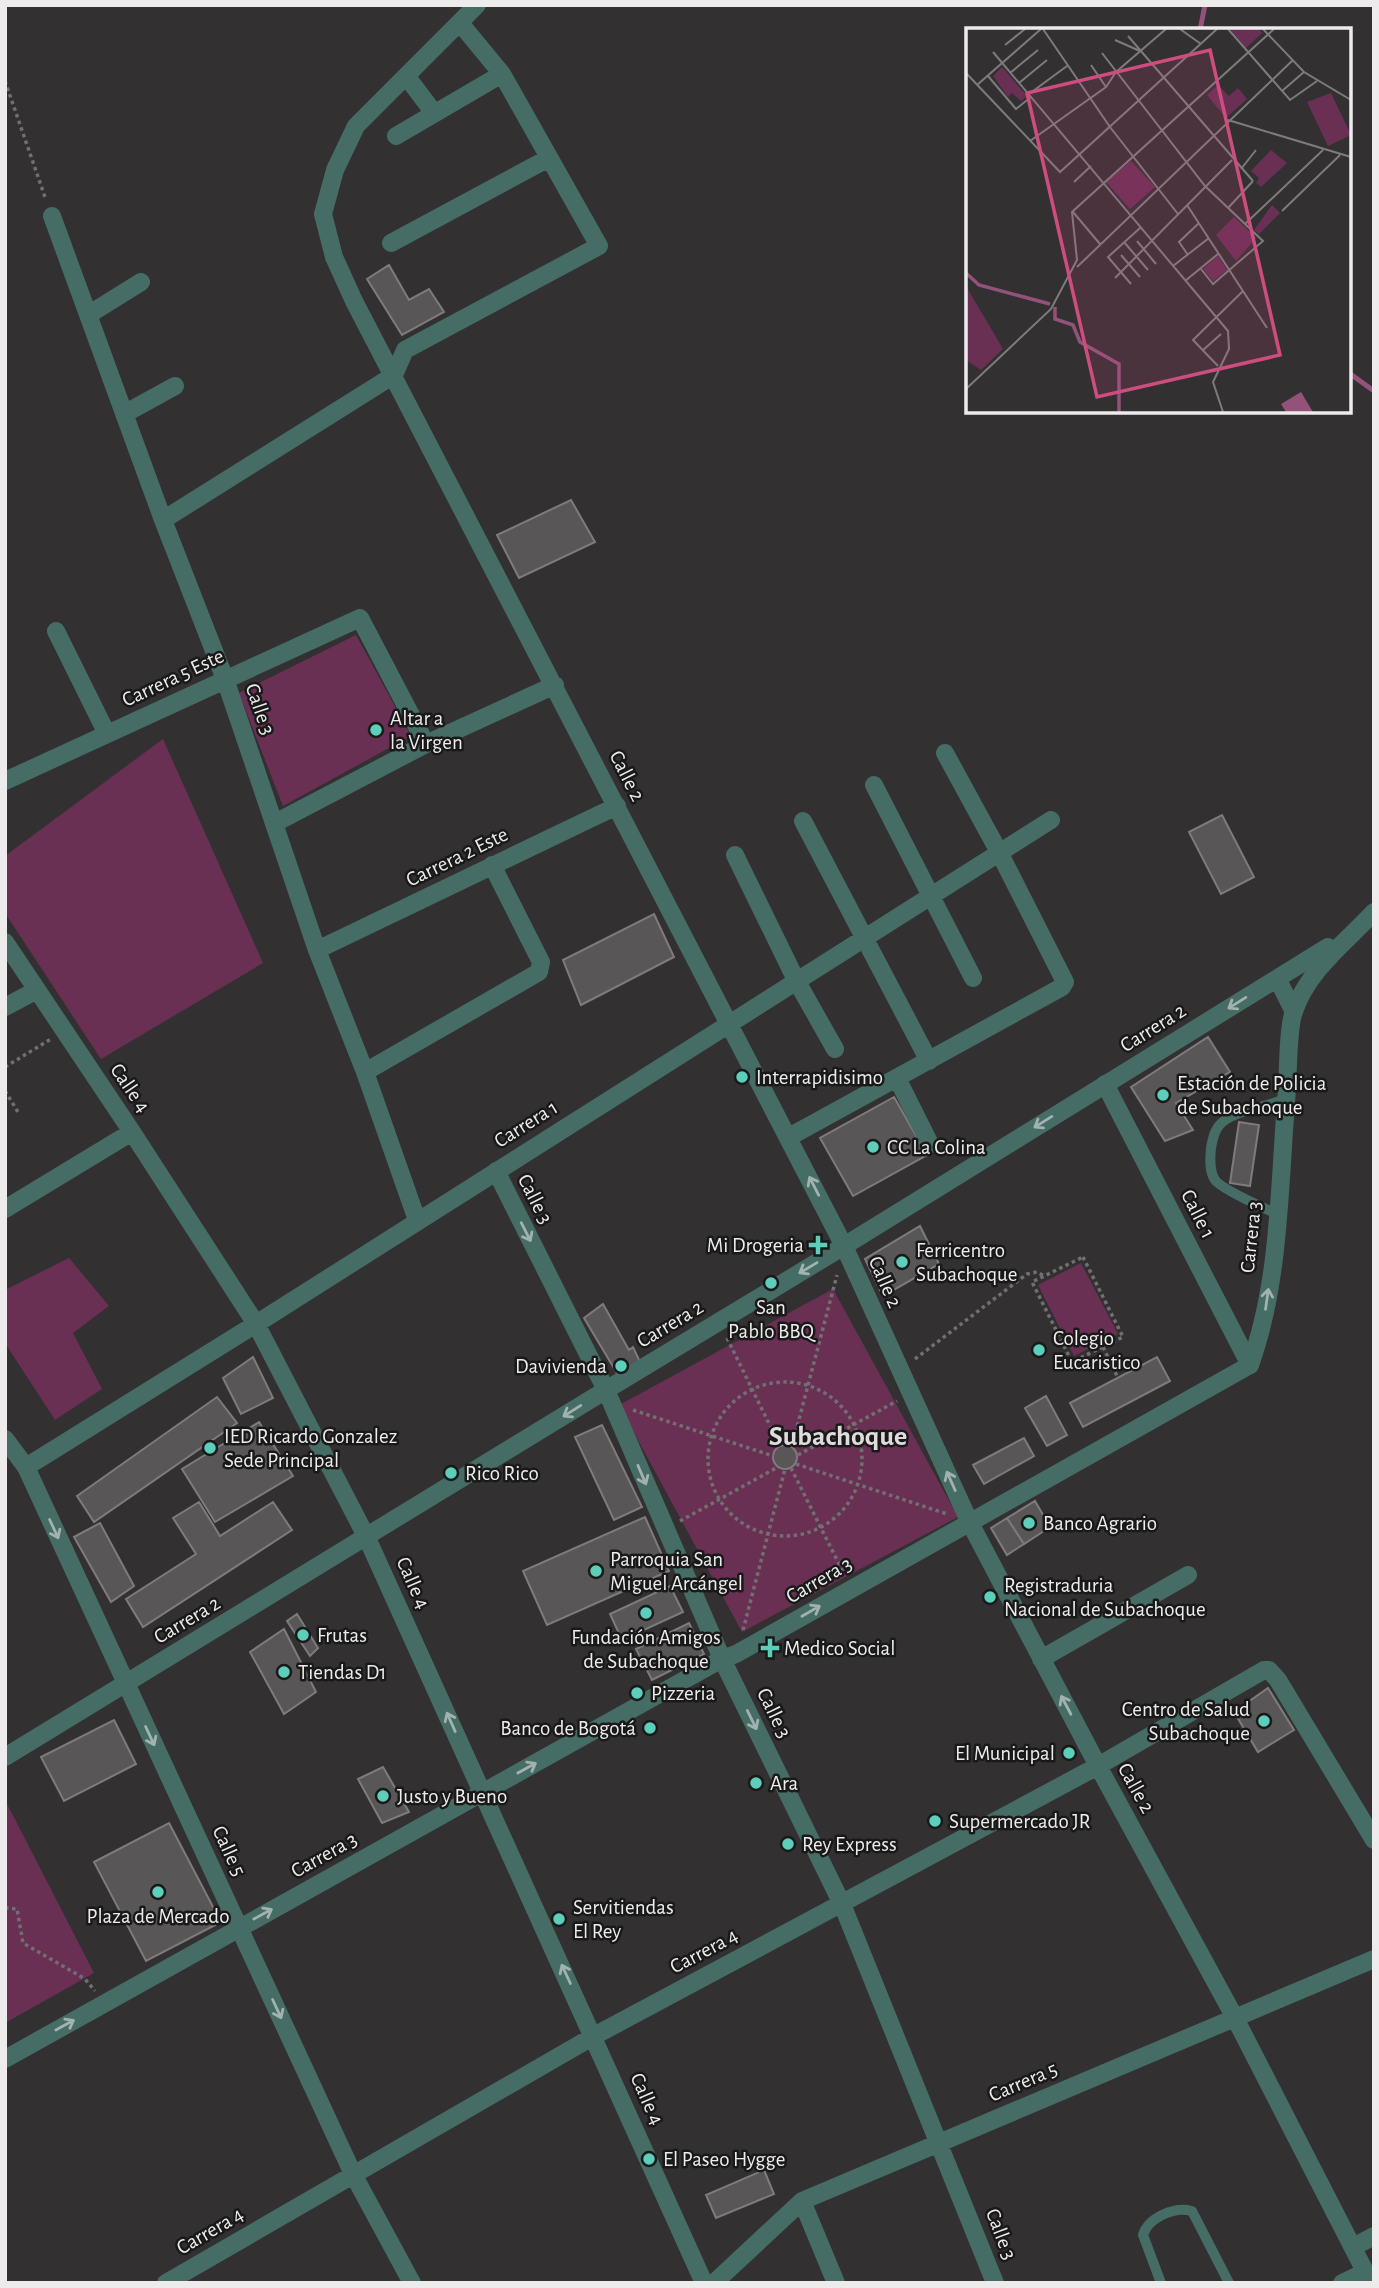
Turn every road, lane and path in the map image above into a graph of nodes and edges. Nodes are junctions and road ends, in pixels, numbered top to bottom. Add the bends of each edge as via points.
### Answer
1 (477, 5) edge
2 (460, 23) junction
3 (502, 74) junction
4 (407, 77) junction
5 (5, 81) edge
6 (434, 113) junction
7 (396, 136) dead end
8 (549, 158) junction
9 (52, 216) joint
10 (391, 243) dead end
11 (141, 282) dead end
12 (88, 315) junction
13 (394, 375) junction
14 (175, 386) dead end
15 (124, 414) junction
16 (163, 520) junction
17 (56, 631) dead end
18 (225, 679) junction
19 (555, 685) junction
20 (107, 734) junction
21 (426, 744) junction
22 (945, 753) dead end
23 (5, 781) edge
24 (874, 785) dead end
25 (617, 806) junction
26 (1051, 820) dead end
27 (803, 821) dead end
28 (275, 822) junction
29 (999, 852) junction
30 (735, 855) dead end
31 (492, 866) junction
32 (931, 895) junction
33 (1374, 912) edge
34 (1358, 929) junction
35 (863, 938) junction
36 (5, 942) edge
37 (317, 950) junction
38 (972, 978) dead end
39 (796, 981) junction
40 (1273, 981) junction
41 (37, 990) junction
42 (5, 1007) edge
43 (1294, 1012) junction
44 (728, 1024) junction
45 (65, 1030) junction
46 (835, 1049) dead end
47 (929, 1061) junction
48 (5, 1067) edge
49 (365, 1072) junction
50 (898, 1078) junction
51 (1105, 1084) junction
52 (5, 1091) edge
53 (1286, 1098) junction
54 (1255, 1109) junction
55 (18, 1112) dead end
56 (1248, 1123) dead end
57 (132, 1132) junction
58 (789, 1137) junction
59 (930, 1144) dead end
60 (496, 1171) junction
61 (1241, 1185) dead end
62 (1244, 1197) junction
63 (5, 1209) edge
64 (1277, 1214) junction
65 (417, 1220) junction
66 (844, 1246) junction
67 (1044, 1276) junction
68 (719, 1321) junction
69 (256, 1324) junction
70 (1102, 1347) junction
71 (909, 1363) dead end
72 (1250, 1365) junction
73 (1118, 1378) dead end
74 (807, 1385) junction
75 (752, 1389) junction
76 (911, 1393) junction
77 (608, 1396) junction
78 (854, 1424) junction
79 (711, 1436) junction
80 (5, 1439) edge
81 (780, 1446) dead end
82 (792, 1446) dead end
83 (798, 1455) dead end
84 (773, 1456) dead end
85 (796, 1464) dead end
86 (778, 1466) dead end
87 (26, 1467) junction
88 (791, 1468) dead end
89 (785, 1469) dead end
90 (858, 1485) junction
91 (719, 1499) junction
92 (969, 1521) junction
93 (666, 1528) junction
94 (821, 1528) junction
95 (768, 1534) junction
96 (367, 1538) junction
97 (1188, 1575) dead end
98 (851, 1588) junction
99 (729, 1656) junction
100 (1041, 1659) junction
101 (126, 1684) junction
102 (5, 1757) edge
103 (1098, 1766) junction
104 (483, 1793) junction
105 (1374, 1840) edge
106 (842, 1904) junction
107 (5, 1908) edge
108 (239, 1928) junction
109 (1374, 1959) edge
110 (106, 2002) junction
111 (1235, 2018) junction
112 (594, 2036) junction
113 (5, 2059) edge
114 (940, 2142) junction
115 (353, 2174) junction
116 (802, 2201) junction
117 (1374, 2236) edge
118 (1353, 2247) junction
119 (1368, 2278) edge
120 (166, 2283) edge
121 (412, 2283) edge
122 (705, 2283) edge
123 (714, 2283) edge
124 (836, 2283) edge
125 (995, 2283) edge
126 (1161, 2283) edge
127 (1229, 2283) edge
128 (1342, 2283) edge

1 - 2 street, Calle 2
2 - 3 street
2 - 4 street, Calle 2
3 - 6 street
3 - 8 street
4 - 6 street
4 - 13 street, Calle 2 via 356,127 335,170 323,214 334,257
5 - 9 path
6 - 7 street
8 - 10 street
8 - 13 street via 598,246 405,350
9 - 12 street, Calle 3
11 - 12 street
12 - 15 street, Calle 3
13 - 16 street
13 - 19 street, Calle 2
14 - 15 street
15 - 16 street, Calle 3
16 - 18 street, Calle 3
17 - 20 street
18 - 20 street, Carrera 5 Este
18 - 21 street, Carrera 5 Este via 360,618
18 - 28 street, Calle 3
19 - 21 street
19 - 25 street, Calle 2
20 - 23 street, Carrera 5 Este
21 - 28 street
22 - 29 street
24 - 32 street
25 - 31 street, Carrera 2 Este
25 - 44 street, Calle 2
26 - 29 street, Carrera 1
27 - 35 street
28 - 37 street, Calle 3
29 - 32 street, Carrera 1
29 - 47 street via 1065,982
30 - 39 street
31 - 37 street, Carrera 2 Este
31 - 49 street via 541,962 539,972
32 - 35 street, Carrera 1
32 - 38 street
33 - 34 street
34 - 40 street, Carrera 2
34 - 43 street, Carrera 3 via 1317,967
35 - 39 street, Carrera 1
35 - 47 street
36 - 41 street, Calle 4
37 - 49 street, Calle 3
39 - 44 street, Carrera 1
39 - 46 street
40 - 43 street via 1281,986
40 -> 51 street, Carrera 2
41 - 42 street
41 - 45 street, Calle 4
43 - 53 street, Carrera 3
44 - 58 street, Calle 2
44 - 60 street, Carrera 1
45 - 48 path
45 - 57 street, Calle 4
47 - 50 street
49 - 65 street, Calle 3
50 - 58 street
50 - 59 street
51 -> 66 street, Carrera 2
51 - 72 street, Calle 1
52 - 55 path
53 - 54 lane
53 - 64 street, Carrera 3
54 - 56 lane
54 - 62 lane via 1219,1125 1209,1161 1215,1180
57 - 63 street
57 - 69 street, Calle 4
66 -> 58 street, Calle 2
60 - 65 street, Carrera 1
60 -> 77 street, Calle 3
61 - 62 lane
62 - 64 lane
72 -> 64 street, Carrera 3 via 1265,1314
65 - 69 street, Carrera 1
66 -> 68 street, Carrera 2
66 - 74 path
66 - 76 street, Calle 2
67 - 70 path via 1032,1282 1072,1362
67 - 70 path via 1083,1257 1123,1337
67 - 71 path via 1027,1274
68 - 75 path
68 - 77 street, Carrera 2
69 - 87 street, Carrera 1
69 - 96 street, Calle 4
70 - 73 path
72 - 92 street, Carrera 3
74 - 75 path via 789,1382
74 - 78 path via 842,1407
74 - 82 path
75 - 79 path via 727,1408
75 - 81 path
76 - 78 path
92 -> 76 street, Calle 2
77 - 79 path
77 -> 93 street, Calle 3
77 -> 96 street, Carrera 2
78 - 83 path
78 - 90 path via 863,1464
79 - 84 path
79 - 91 path via 710,1479
80 - 87 street, Calle 5
85 - 90 path
86 - 91 path
87 -> 101 street, Calle 5
88 - 94 path
89 - 95 path
90 - 92 path
90 - 94 path via 850,1502
91 - 93 path
91 - 95 path via 748,1527
92 - 98 street, Carrera 3
92 - 100 street, Calle 2
93 - 99 street, Calle 3
94 - 95 path via 795,1535
94 - 98 path
95 - 99 path
96 - 101 street, Carrera 2
104 -> 96 street, Calle 4
97 - 100 street
99 -> 98 street, Carrera 3
104 -> 99 street, Carrera 3
99 -> 106 street, Calle 3
103 -> 100 street, Calle 2
101 - 102 street, Carrera 2
101 -> 108 street, Calle 5
103 - 105 street, Carrera 4 via 1269,1670
103 - 106 street, Carrera 4
103 - 111 street, Calle 2
108 -> 104 street, Carrera 3
112 -> 104 street, Calle 4
106 - 112 street, Carrera 4
106 - 114 street, Calle 3
107 - 110 path via 17,1909 23,1943 85,1979
108 - 110 street, Carrera 3
108 -> 115 street, Calle 5
109 - 111 street, Carrera 5
113 -> 110 street, Carrera 3
111 - 114 street, Carrera 5
111 - 118 street, Calle 2
112 - 115 street, Carrera 4
112 - 122 street, Calle 4
114 - 116 street, Carrera 5
114 - 125 street, Calle 3
115 - 120 street, Carrera 4
115 - 121 street, Calle 5
116 - 123 street, Carrera 5
116 - 124 street
117 - 118 street
118 - 119 street, Calle 2
119 - 128 street
126 - 127 lane via 1143,2235 1149,2222 1178,2209 1192,2211

